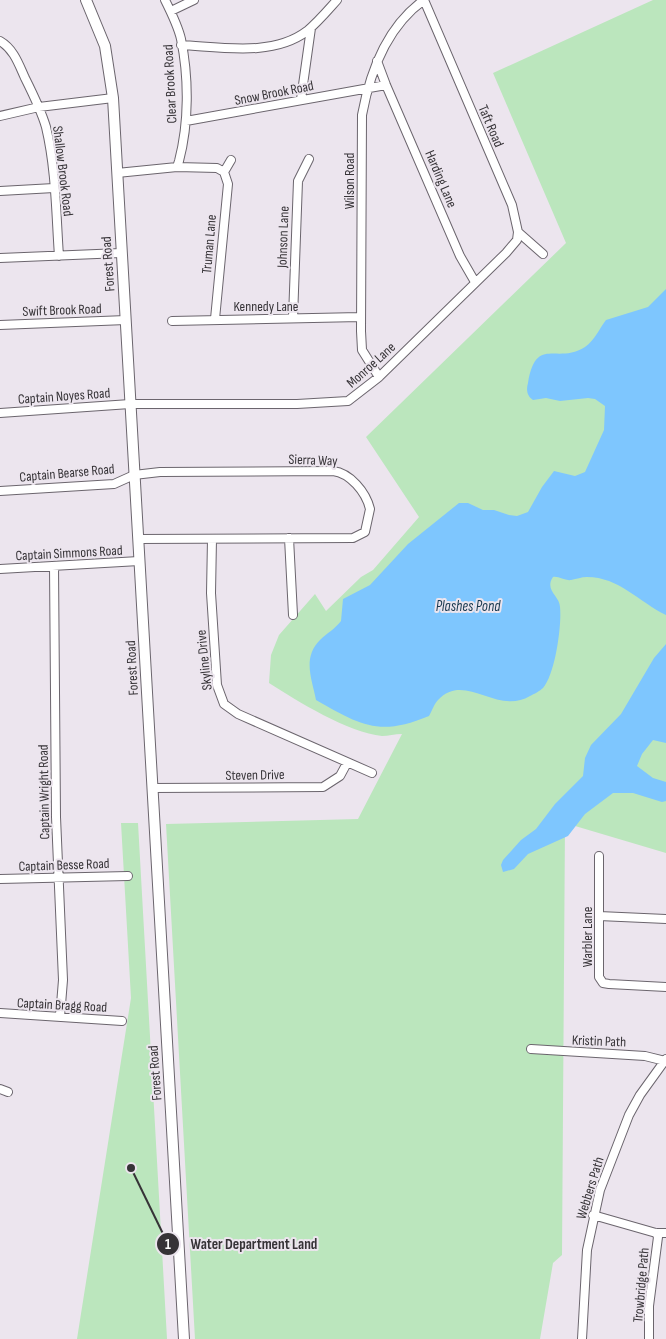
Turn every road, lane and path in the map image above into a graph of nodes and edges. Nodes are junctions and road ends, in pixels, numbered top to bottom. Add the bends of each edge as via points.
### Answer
1 (86, 0) edge
2 (165, 0) edge
3 (194, 0) edge
4 (337, 0) edge
5 (424, 0) edge
6 (170, 11) junction
7 (311, 28) junction
8 (0, 41) edge
9 (181, 45) junction
10 (377, 61) junction
11 (386, 85) junction
12 (366, 90) junction
13 (113, 98) junction
14 (301, 99) junction
15 (39, 107) junction
16 (0, 116) edge
17 (186, 121) junction
18 (309, 159) dead end
19 (231, 160) dead end
20 (177, 168) junction
21 (117, 172) junction
22 (224, 172) junction
23 (54, 188) junction
24 (0, 191) edge
25 (518, 232) junction
26 (121, 253) junction
27 (543, 254) dead end
28 (59, 256) junction
29 (0, 258) edge
30 (475, 282) junction
31 (360, 317) junction
32 (215, 318) junction
33 (293, 318) junction
34 (126, 320) junction
35 (172, 321) dead end
36 (0, 325) edge
37 (379, 376) junction
38 (130, 404) junction
39 (0, 413) edge
40 (134, 475) junction
41 (0, 491) edge
42 (212, 538) junction
43 (289, 538) junction
44 (138, 539) junction
45 (139, 562) junction
46 (54, 566) junction
47 (0, 569) edge
48 (293, 614) dead end
49 (347, 763) junction
50 (372, 773) dead end
51 (152, 788) junction
52 (599, 856) dead end
53 (128, 876) dead end
54 (58, 877) junction
55 (0, 879) edge
56 (599, 916) junction
57 (666, 919) edge
58 (666, 987) edge
59 (0, 1014) edge
60 (60, 1017) junction
61 (122, 1021) dead end
62 (531, 1049) dead end
63 (665, 1060) edge
64 (593, 1215) junction
65 (656, 1233) junction
66 (666, 1233) edge
67 (184, 1339) edge
68 (582, 1339) edge
69 (650, 1339) edge

1 - 13 main road, Forest Road via 105,46
2 - 6 street, Clear Brook Road
3 - 6 street
4 - 7 street
5 - 10 street, Wilson Road via 412,9 387,41
5 - 25 street, Taft Road via 512,205
6 - 9 street, Clear Brook Road
7 - 9 street via 298,37 271,46
7 - 14 street
8 - 15 street, Shallow Brook Road via 15,56
9 - 17 street, Clear Brook Road
10 - 11 street, Harding Lane
10 - 12 street, Wilson Road
11 - 12 street
11 - 30 street, Harding Lane via 460,256
12 - 14 street, Snow Brook Road
12 - 31 street, Wilson Road via 362,123
13 - 15 street
13 - 21 main road, Forest Road
14 - 17 street, Snow Brook Road
15 - 16 street
15 - 23 street, Shallow Brook Road via 46,128
17 - 20 street, Clear Brook Road
18 - 33 street, Johnson Lane via 298,181
19 - 22 street
20 - 21 street
20 - 22 street via 217,168
21 - 26 main road, Forest Road
22 - 32 street, Truman Lane via 228,184
23 - 24 street
23 - 28 street, Shallow Brook Road
25 - 27 street
25 - 30 street, Monroe Lane via 514,243
26 - 28 street
26 - 34 main road, Forest Road
28 - 29 street
30 - 37 street, Monroe Lane
31 - 33 street, Kennedy Lane
31 - 37 street, Wilson Road via 362,350
32 - 33 street, Kennedy Lane
32 - 35 street, Kennedy Lane
34 - 36 street, Swift Brook Road
34 - 38 main road, Forest Road
37 - 38 street, Monroe Lane via 356,397 340,402
38 - 39 street, Captain Noyes Road
38 - 40 main road, Forest Road
40 - 41 street, Captain Bearse Road via 114,484
40 - 43 street, Sierra Way via 333,471 346,475 369,504 367,528 361,536 344,539
40 - 44 main road, Forest Road
42 - 43 street, Sierra Way
42 - 44 street, Sierra Way
42 - 49 street, Skyline Drive via 211,593 216,677 224,704 238,714
43 - 48 street
44 - 45 main road, Forest Road
45 - 46 street, Captain Simmons Road
45 - 51 main road, Forest Road
46 - 47 street, Captain Simmons Road
46 - 54 street, Captain Wright Road
49 - 50 street, Skyline Drive
49 - 51 street, Steven Drive via 340,776 323,787
51 - 67 main road, Forest Road
52 - 56 street, Warbler Lane
53 - 54 street, Captain Besse Road
54 - 55 street, Captain Besse Road
54 - 60 street, Captain Wright Road via 63,980
56 - 57 street
56 - 58 street, Warbler Lane via 601,980 609,984
59 - 60 street, Captain Bragg Road
60 - 61 street, Captain Bragg Road
62 - 63 street, Kristin Path
63 - 64 street, Webbers Path via 629,1115
64 - 65 street
64 - 68 street, Webbers Path via 587,1250
65 - 66 street
65 - 69 street, Trowbridge Path via 649,1306

